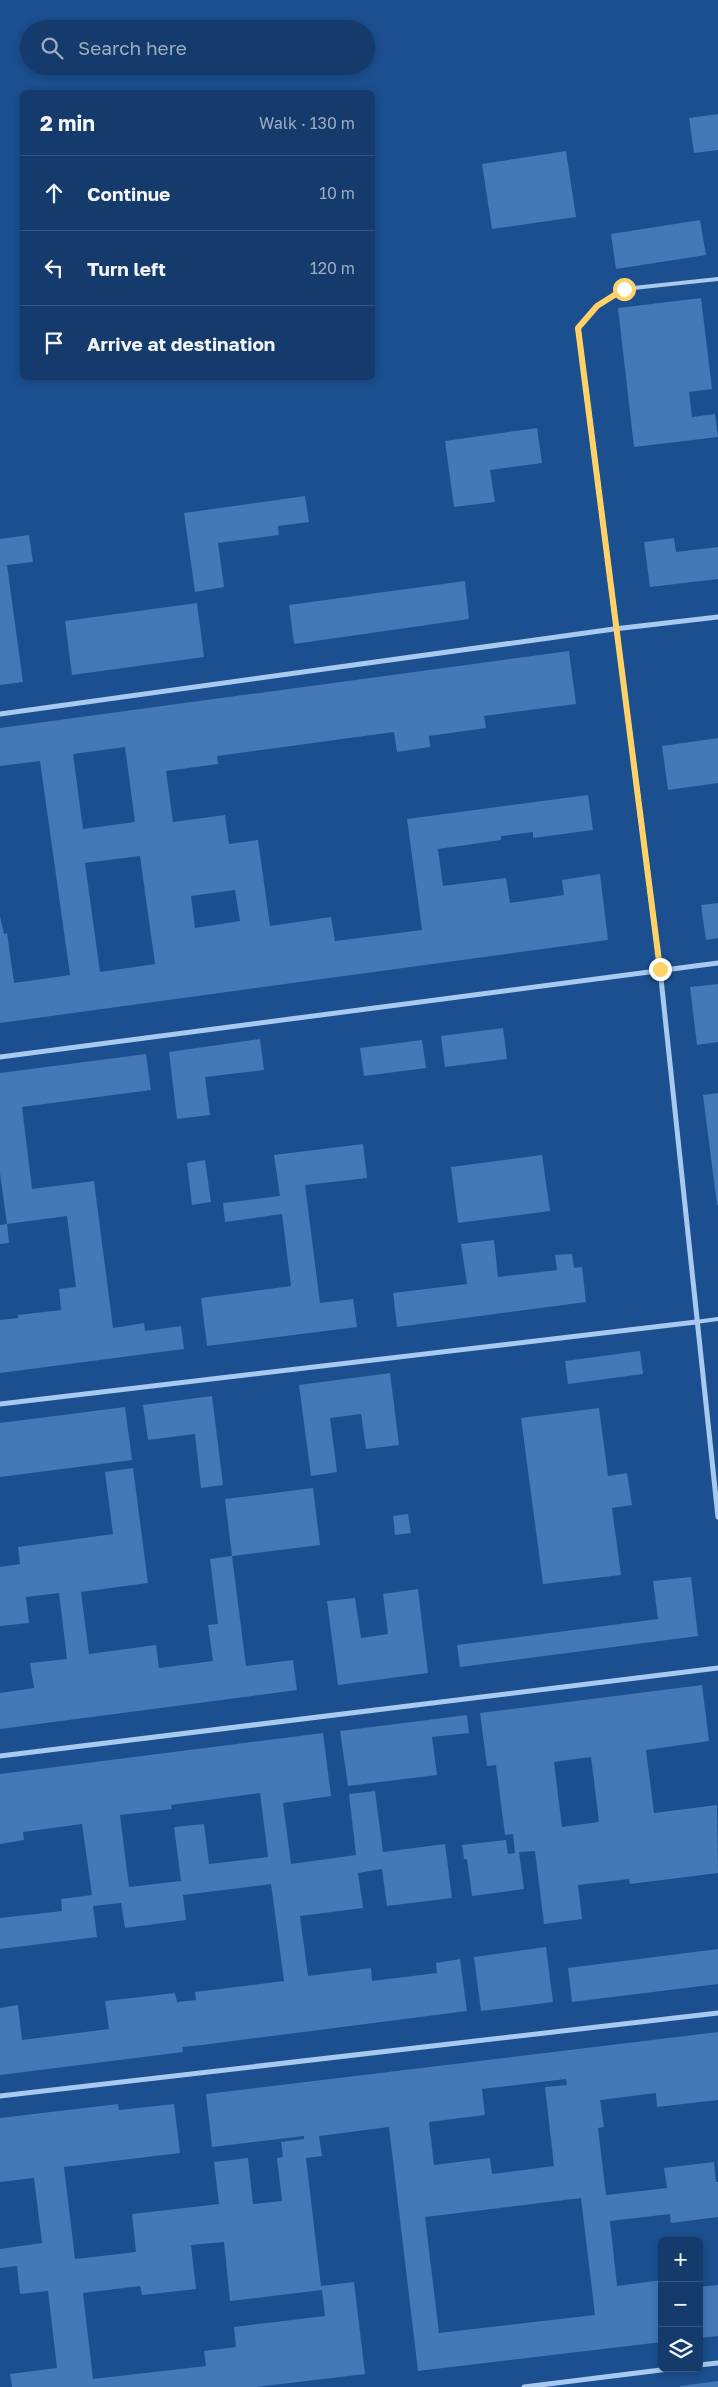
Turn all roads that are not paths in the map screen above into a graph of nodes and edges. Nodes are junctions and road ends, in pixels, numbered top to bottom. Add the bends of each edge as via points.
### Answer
1 (718, 280) edge
2 (578, 328) joint
3 (718, 617) edge
4 (614, 628) junction
5 (0, 714) edge
6 (718, 963) edge
7 (660, 969) junction
8 (0, 1058) edge
9 (718, 1319) edge
10 (696, 1322) junction
11 (0, 1404) edge
12 (718, 1517) edge
13 (718, 1668) edge
14 (0, 1756) edge
15 (718, 2013) edge
16 (0, 2096) edge
17 (718, 2363) edge
18 (703, 2365) edge
19 (658, 2370) edge
20 (524, 2387) edge

1 - 2 lane via 624,289 597,306
2 - 4 street
3 - 4 street
4 - 5 street
4 - 7 street
6 - 7 street
7 - 8 street
7 - 10 street
9 - 10 lane
10 - 11 street
10 - 12 street
13 - 14 street
15 - 16 street
17 - 18 street
19 - 20 street

